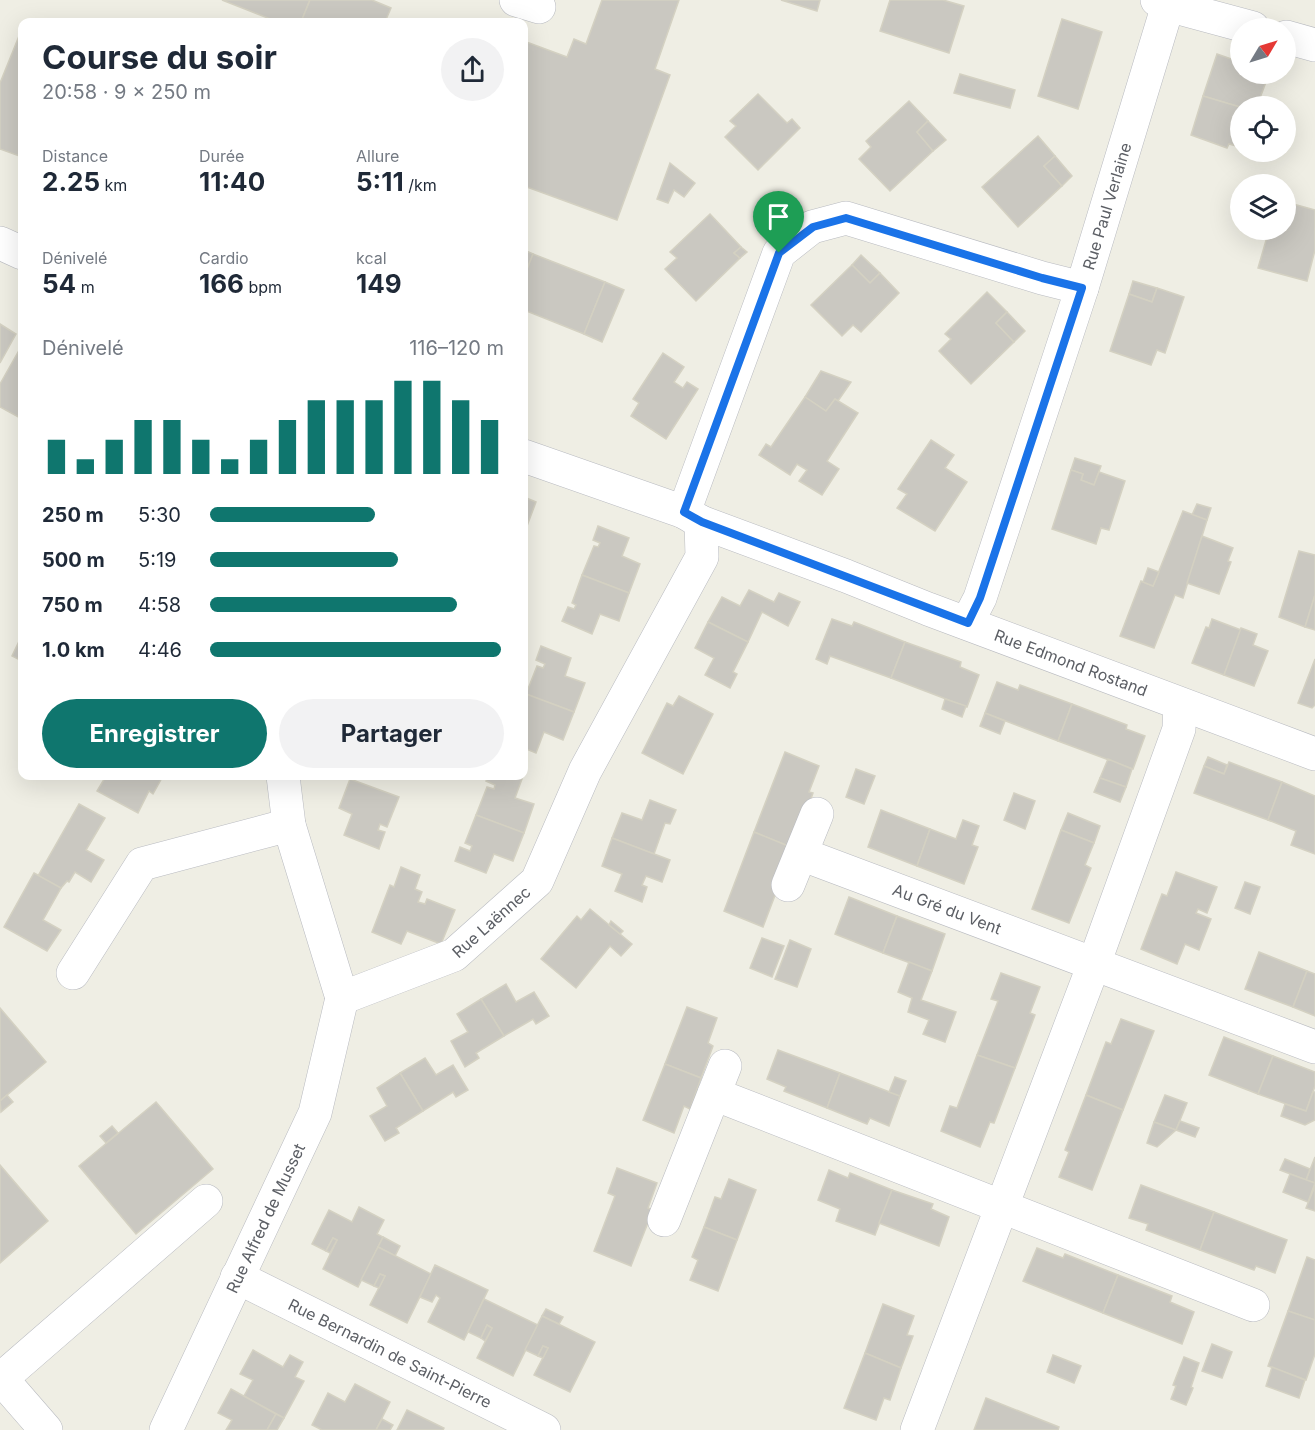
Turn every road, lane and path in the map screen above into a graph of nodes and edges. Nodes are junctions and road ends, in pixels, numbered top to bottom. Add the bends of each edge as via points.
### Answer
1 (1163, 3) edge
2 (1230, 22) edge
3 (1296, 40) edge
4 (1315, 45) edge
5 (0, 243) edge
6 (18, 251) edge
7 (1082, 288) junction
8 (528, 457) edge
9 (693, 517) junction
10 (968, 623) junction
11 (1180, 704) junction
12 (1315, 754) edge
13 (283, 780) edge
14 (817, 814) dead end
15 (289, 825) junction
16 (801, 854) junction
17 (788, 885) dead end
18 (1094, 964) junction
19 (73, 973) dead end
20 (342, 998) junction
21 (1315, 1047) edge
22 (206, 1201) dead end
23 (1003, 1207) junction
24 (664, 1220) dead end
25 (237, 1277) junction
26 (1253, 1305) dead end
27 (1, 1378) edge
28 (46, 1430) edge
29 (166, 1430) edge
30 (544, 1430) edge
31 (917, 1430) edge

1 - 2 street
1 - 7 street, Rue Paul Verlaine
3 - 4 street
5 - 6 street
7 - 9 street via 846,218 813,227 779,253
7 - 10 street, Rue Paul Verlaine via 980,598
8 - 9 street, Rue Edmond Rostand
9 - 10 street, Rue Edmond Rostand
9 - 20 street, Rue Laënnec via 702,557 585,771 537,881 454,955
10 - 11 street, Rue Edmond Rostand
11 - 12 street, Rue Edmond Rostand
11 - 18 street via 1179,729
13 - 15 street
14 - 16 street
15 - 19 street via 142,864
15 - 20 street
16 - 17 street
16 - 18 street, Au Gré du Vent
18 - 21 street, Au Gré du Vent
18 - 23 street
20 - 25 street, Rue Alfred de Musset via 315,1113
22 - 27 street
23 - 24 street via 720,1080
23 - 26 street
23 - 31 street
25 - 29 street, Rue Alfred de Musset
25 - 30 street, Rue Bernardin de Saint-Pierre
27 - 28 street

